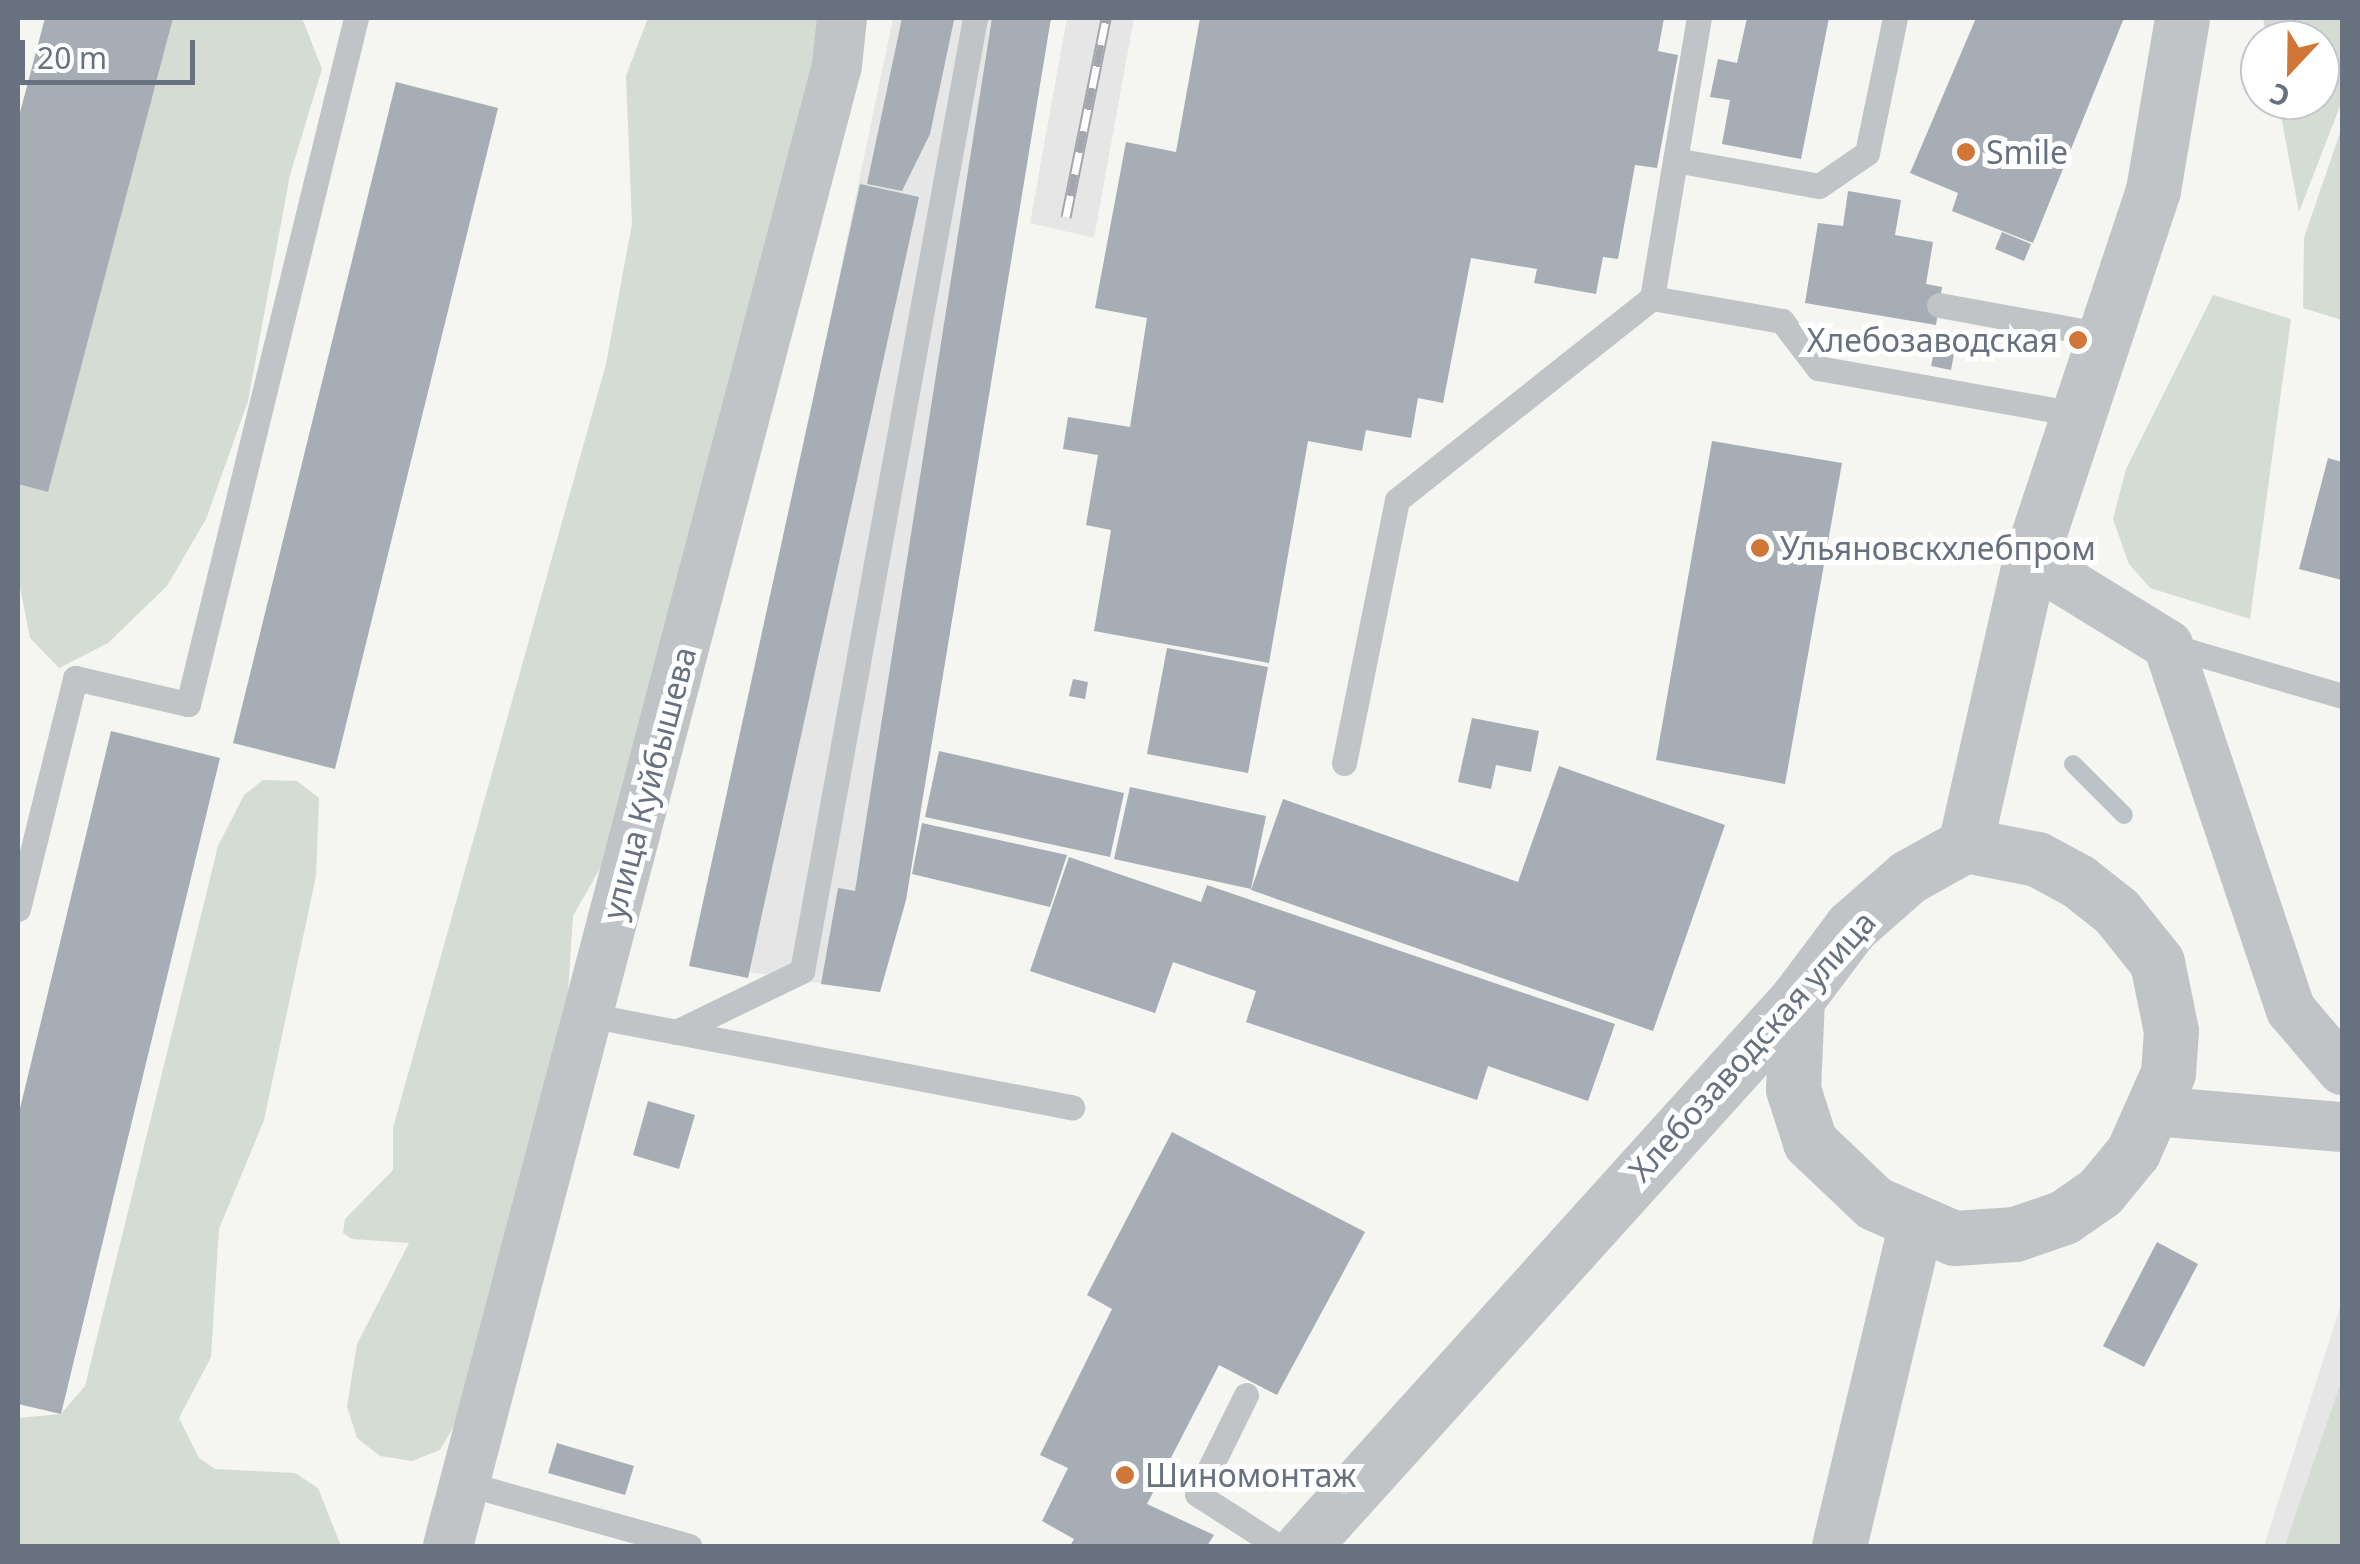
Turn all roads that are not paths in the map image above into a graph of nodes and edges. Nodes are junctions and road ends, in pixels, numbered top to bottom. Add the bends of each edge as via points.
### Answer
1 (356, 18) edge
2 (842, 18) edge
3 (975, 18) edge
4 (1699, 18) edge
5 (1894, 18) edge
6 (2182, 18) edge
7 (1675, 160) junction
8 (1652, 298) junction
9 (1939, 305) dead end
10 (2109, 336) junction
11 (2082, 415) junction
12 (2030, 560) junction
13 (2168, 644) junction
14 (2342, 696) edge
15 (1344, 763) dead end
16 (1965, 844) junction
17 (18, 908) edge
18 (1797, 999) junction
19 (588, 1015) junction
20 (676, 1032) junction
21 (2342, 1070) edge
22 (1072, 1108) dead end
23 (2154, 1110) junction
24 (2342, 1127) edge
25 (1914, 1226) junction
26 (1246, 1395) dead end
27 (464, 1483) junction
28 (448, 1546) edge
29 (689, 1546) edge
30 (1278, 1546) edge
31 (1302, 1546) edge
32 (1839, 1546) edge

1 - 17 lane via 188,704 75,678
2 - 19 street, улица Куйбышева via 838,65
3 - 20 lane via 802,971
4 - 7 lane
5 - 7 lane via 1867,152 1819,186
6 - 10 street via 2157,172
7 - 8 lane
8 - 11 lane via 1782,321 1818,368
8 - 15 lane via 1397,500
9 - 10 lane
10 - 11 street
11 - 12 street
12 - 13 street
12 - 16 street
13 - 14 lane
13 - 21 street via 2291,1010
16 - 18 street, Хлебозаводская улица via 1908,877 1851,928
16 - 23 street via 2037,859 2078,881 2116,911 2157,962 2172,1031
18 - 25 street via 1792,1089 1810,1142 1874,1204
18 - 31 street, Хлебозаводская улица
19 - 20 lane
19 - 27 street, улица Куйбышева
20 - 22 lane
23 - 24 street
23 - 25 street via 2100,1192 2064,1218 2015,1234 1954,1238
25 - 32 street
26 - 30 lane via 1197,1494
27 - 28 street, улица Куйбышева
27 - 29 lane

